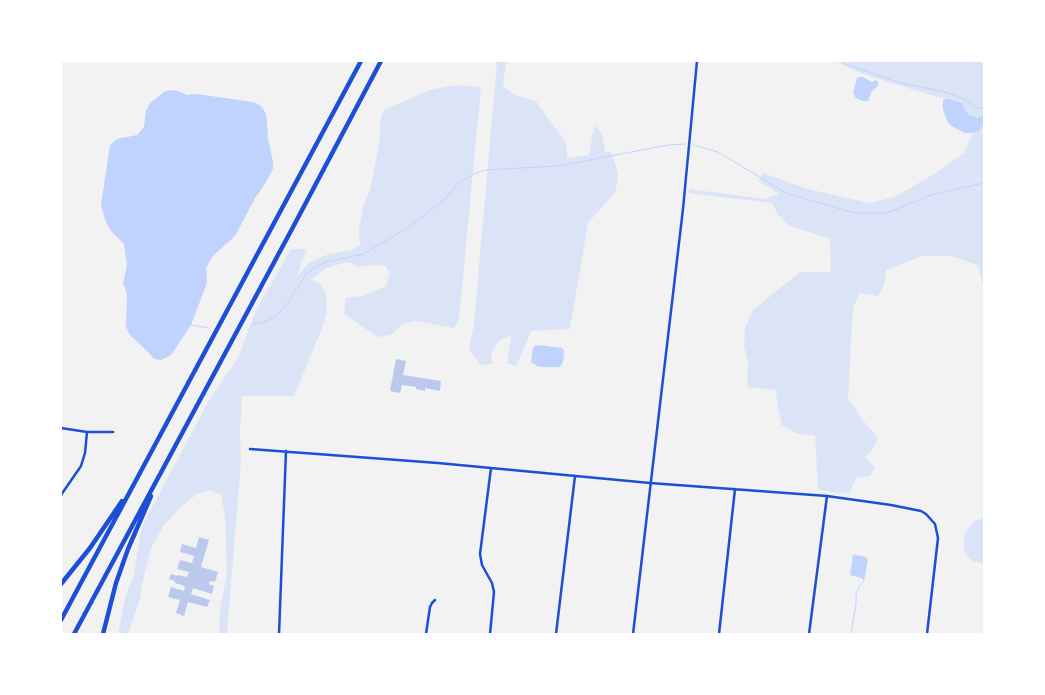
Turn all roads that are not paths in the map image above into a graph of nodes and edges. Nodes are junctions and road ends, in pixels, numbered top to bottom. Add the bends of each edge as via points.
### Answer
1 (361, 61) edge
2 (381, 61) edge
3 (697, 61) edge
4 (61, 428) edge
5 (87, 432) junction
6 (113, 432) dead end
7 (250, 449) dead end
8 (286, 451) junction
9 (163, 468) junction
10 (491, 468) junction
11 (575, 476) junction
12 (138, 477) junction
13 (650, 483) junction
14 (735, 489) junction
15 (61, 495) edge
16 (827, 496) junction
17 (61, 584) edge
18 (435, 600) dead end
19 (61, 620) edge
20 (74, 634) edge
21 (103, 634) edge
22 (279, 634) edge
23 (426, 634) edge
24 (490, 634) edge
25 (556, 634) edge
26 (632, 634) edge
27 (719, 634) edge
28 (809, 634) edge
29 (927, 634) edge

1 - 12 highway
2 - 9 highway
3 - 13 street via 684,209
4 - 5 street
5 - 6 street
5 - 15 street via 81,466
7 - 8 street
8 - 10 street
8 - 22 street
9 - 20 highway
9 - 21 highway via 116,583
10 - 11 street
10 - 24 street via 480,554 494,592
11 - 13 street
11 - 25 street
12 - 17 highway via 90,548
12 - 19 highway
13 - 14 street
13 - 26 street
14 - 16 street
14 - 27 street
16 - 28 street
16 - 29 street via 921,511 935,524 938,538
18 - 23 street via 430,607

